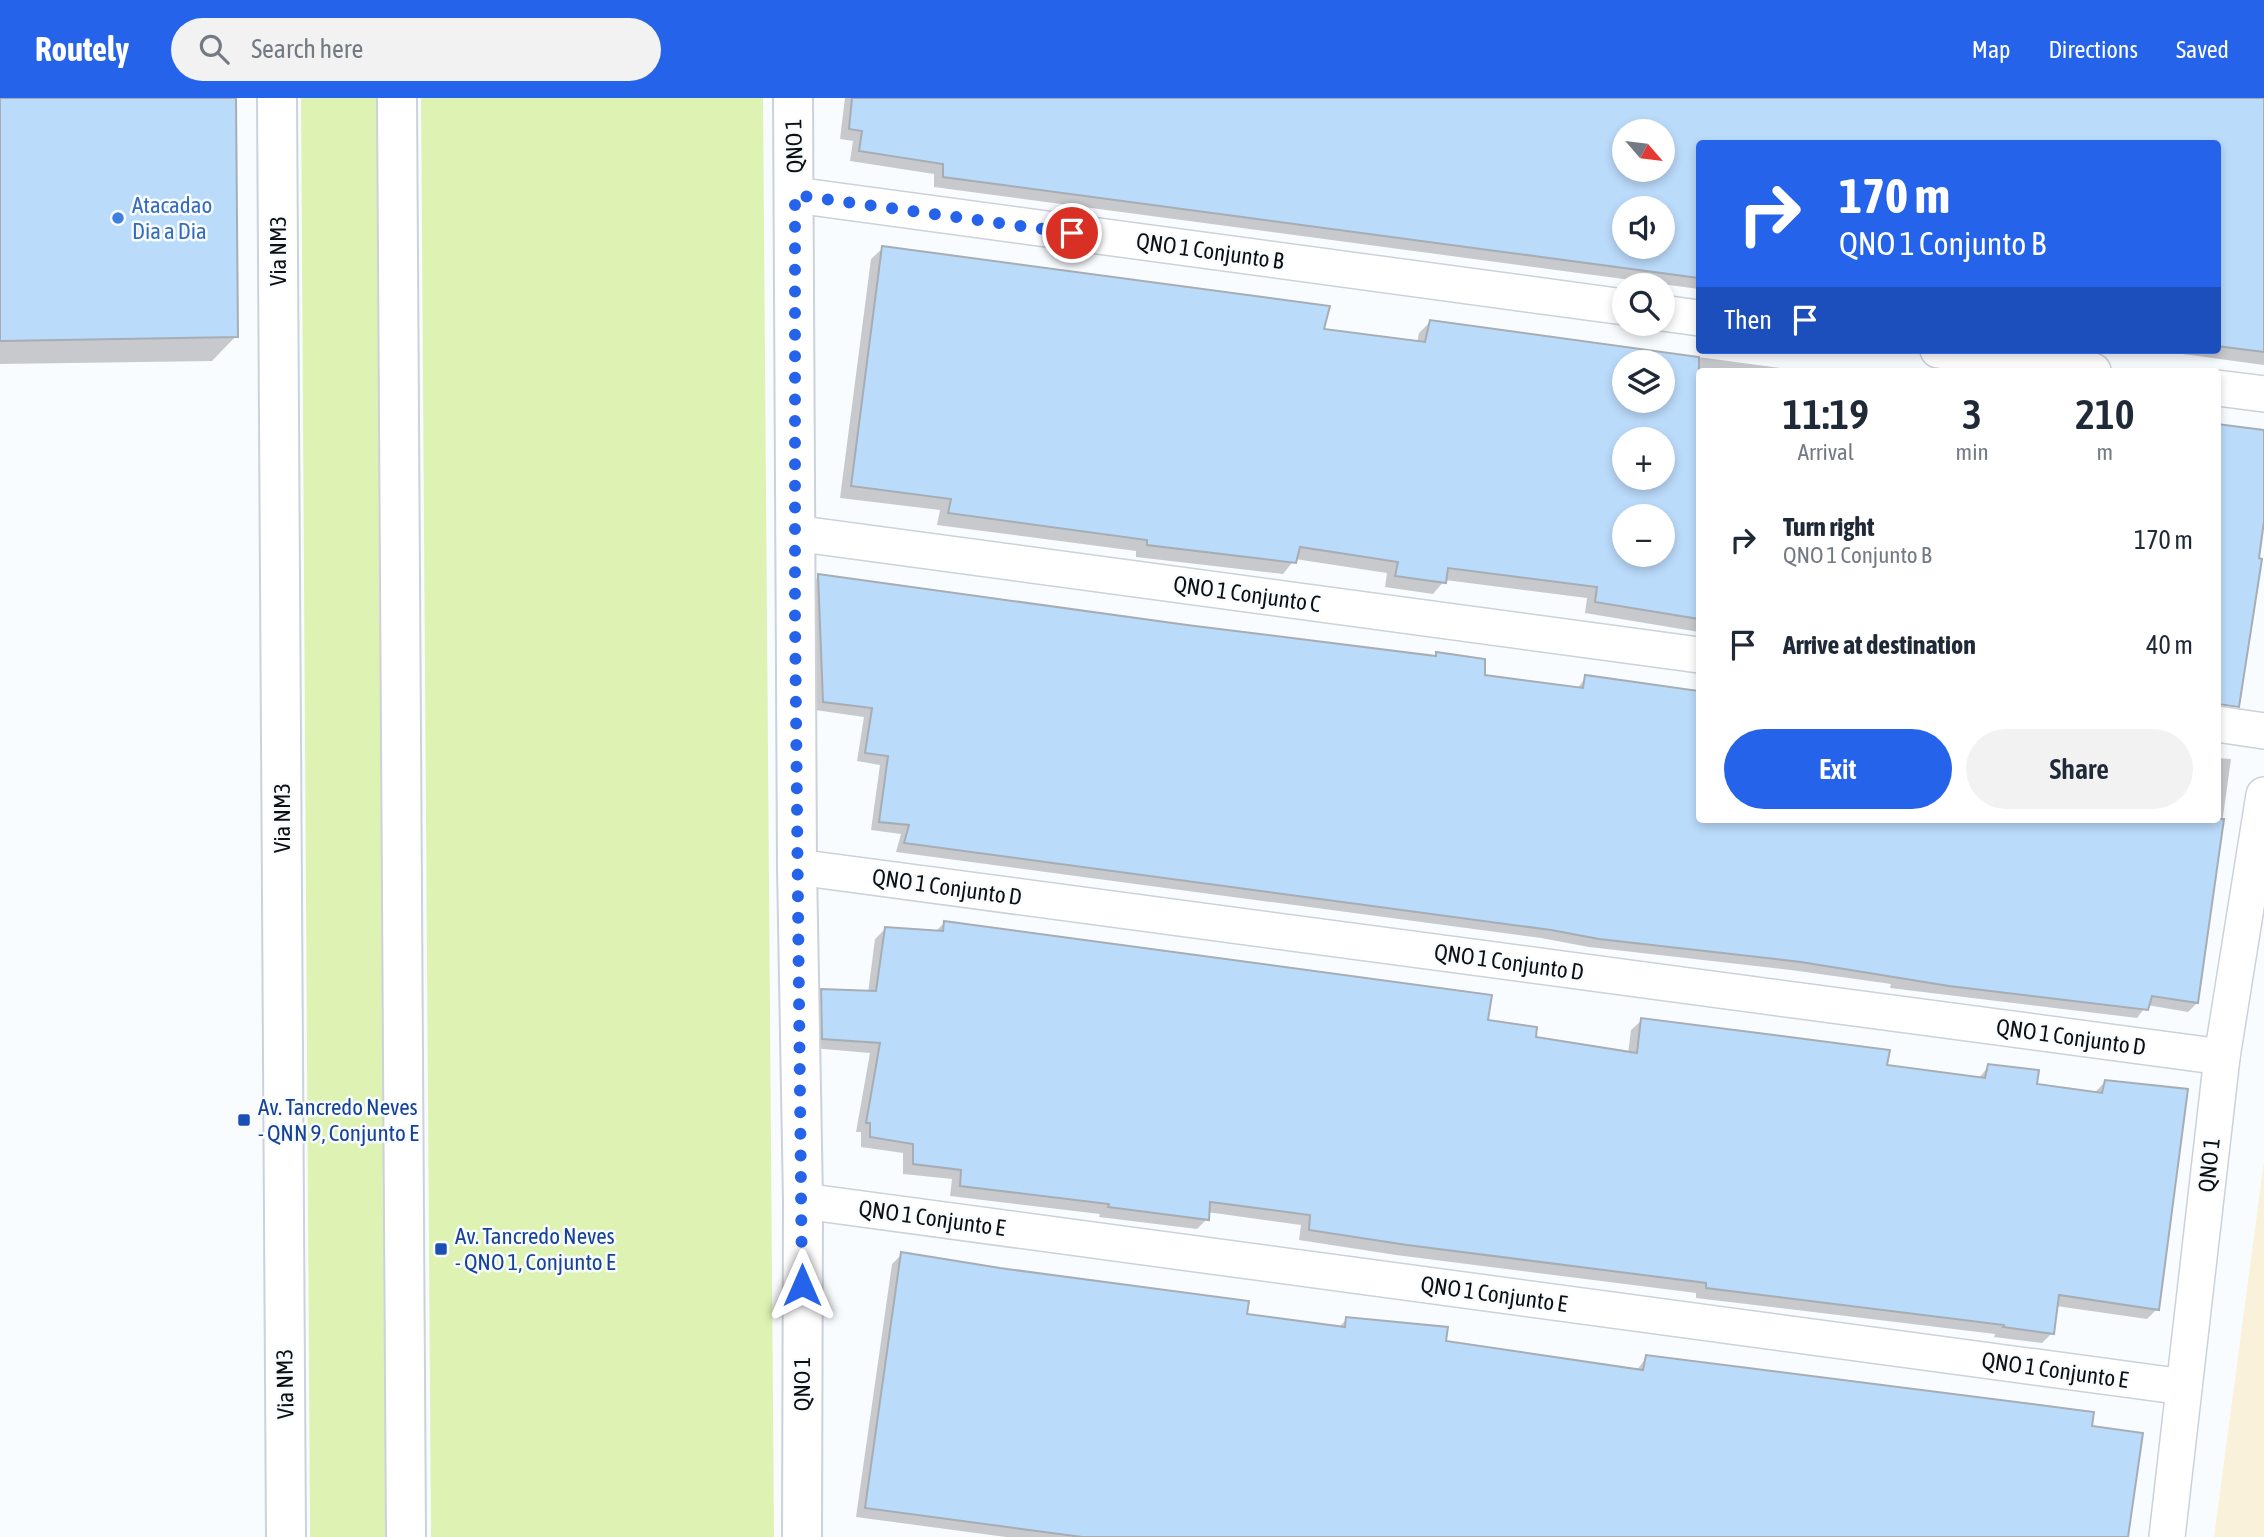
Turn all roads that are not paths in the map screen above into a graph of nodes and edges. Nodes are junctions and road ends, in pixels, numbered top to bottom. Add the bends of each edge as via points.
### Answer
1 (277, 98) edge
2 (397, 98) edge
3 (793, 98) edge
4 (795, 195) junction
5 (1612, 305) edge
6 (1675, 315) edge
7 (1696, 318) edge
8 (1968, 354) edge
9 (2071, 368) edge
10 (2221, 389) edge
11 (2264, 394) edge
12 (794, 533) junction
13 (1696, 655) edge
14 (2221, 725) edge
15 (2264, 730) edge
16 (2264, 795) edge
17 (797, 867) junction
18 (2222, 1057) junction
19 (803, 1201) junction
20 (2184, 1387) junction
21 (286, 1537) edge
22 (406, 1537) edge
23 (804, 1537) edge
24 (2167, 1537) edge

1 - 21 main road, Via NM3
2 - 22 main road
3 - 4 main road, QNO 1
4 - 5 street, QNO 1 Conjunto B
4 - 12 main road, QNO 1
6 - 7 street
8 - 9 street
10 - 11 street
12 - 13 street, QNO 1 Conjunto C
12 - 17 main road, QNO 1
14 - 15 street
16 - 18 street, QNO 1
17 - 18 street, QNO 1 Conjunto D
17 - 19 main road, QNO 1
18 - 20 street, QNO 1
19 - 20 street, QNO 1 Conjunto E
19 - 23 main road, QNO 1
20 - 24 street, QNO 1

